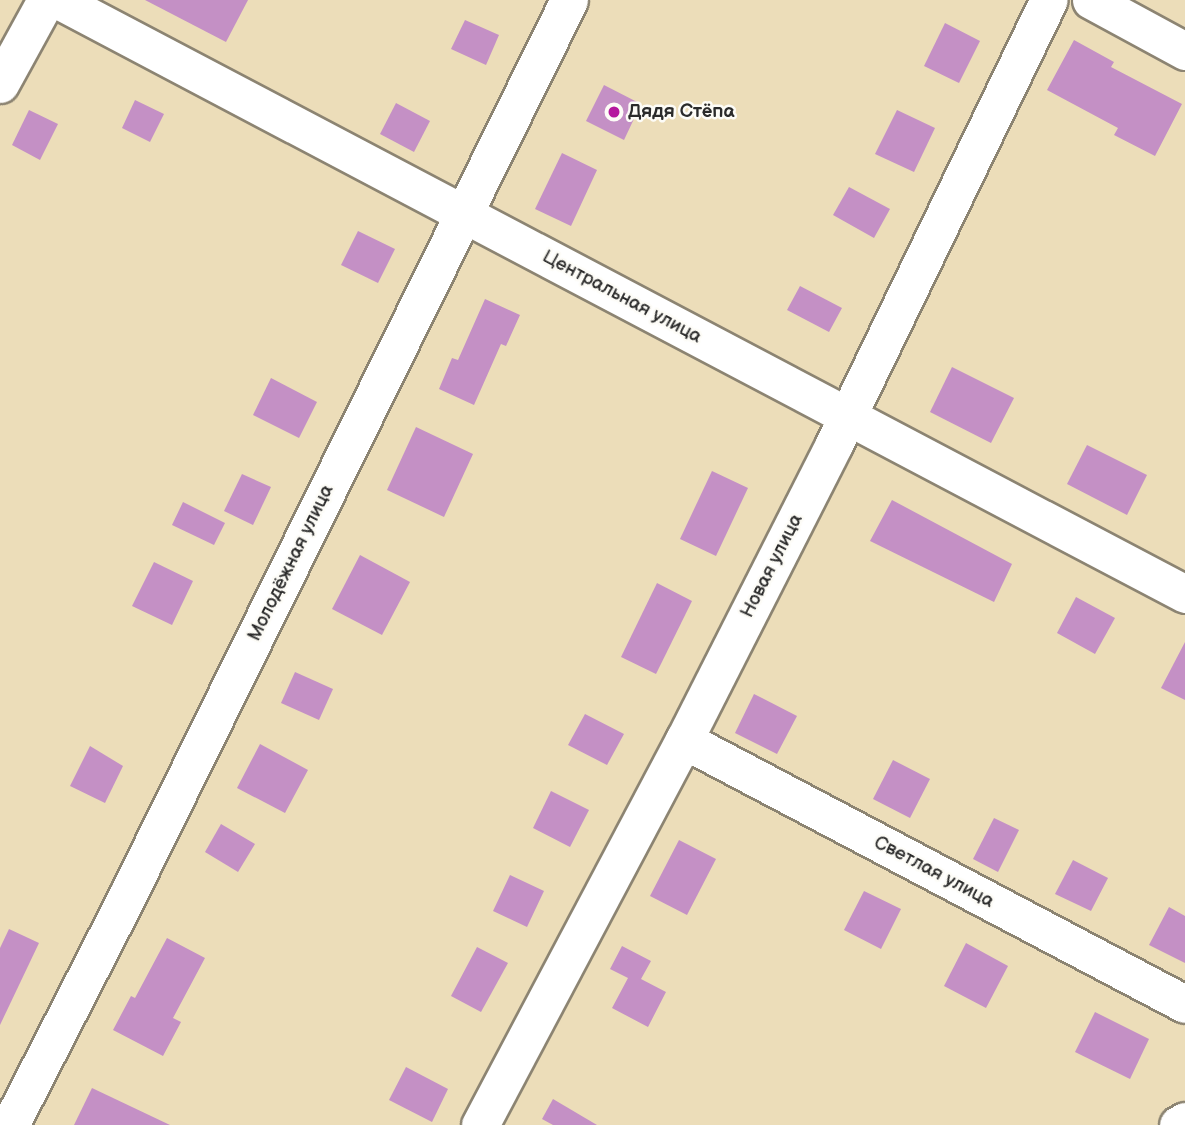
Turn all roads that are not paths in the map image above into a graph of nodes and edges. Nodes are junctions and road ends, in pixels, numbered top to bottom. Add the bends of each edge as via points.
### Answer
1 (46, 0) edge
2 (58, 0) edge
3 (569, 0) edge
4 (1049, 0) edge
5 (1091, 0) edge
6 (1185, 51) edge
7 (0, 84) edge
8 (463, 212) junction
9 (848, 417) junction
10 (1185, 594) edge
11 (684, 740) junction
12 (1185, 1004) edge
13 (1185, 1121) edge
14 (10, 1125) edge
15 (480, 1125) edge
16 (1178, 1125) edge

1 - 7 street
2 - 8 street, Центральная улица
3 - 8 street, Молодёжная улица
4 - 9 street, Новая улица
5 - 6 street
8 - 9 street, Центральная улица
8 - 14 street, Молодёжная улица
9 - 10 street, Центральная улица
9 - 11 street, Новая улица
11 - 12 street, Светлая улица
11 - 15 street, Новая улица
13 - 16 street

